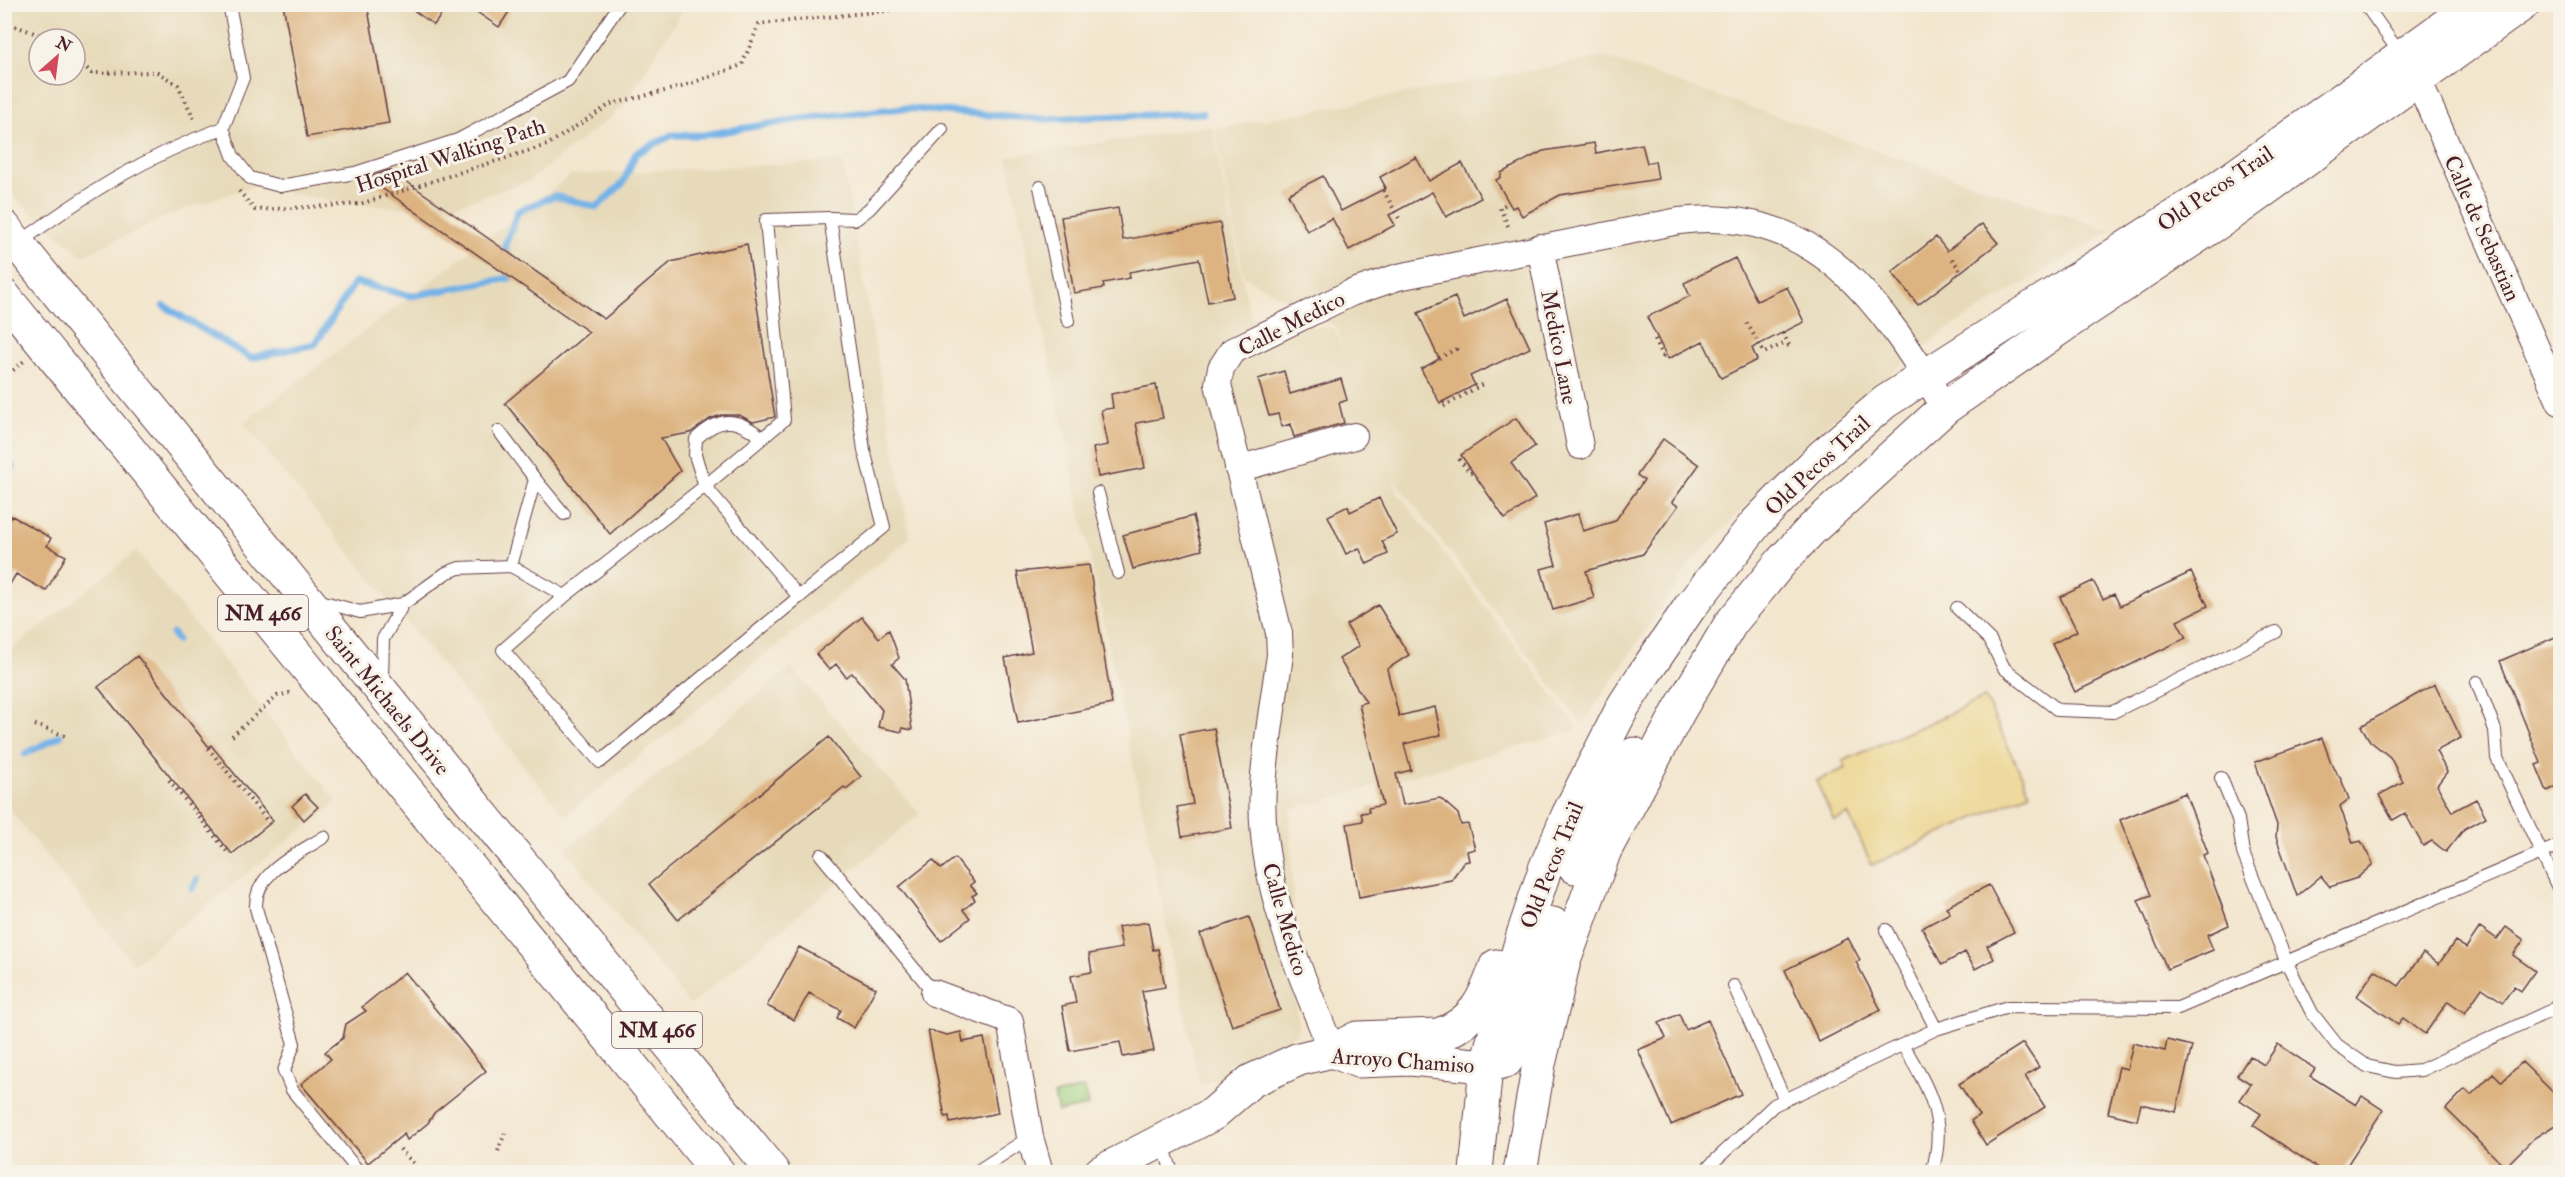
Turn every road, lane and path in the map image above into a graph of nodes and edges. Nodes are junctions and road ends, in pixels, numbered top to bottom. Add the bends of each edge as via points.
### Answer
1 (229, 4) edge
2 (621, 4) edge
3 (893, 4) edge
4 (2365, 4) edge
5 (2475, 4) edge
6 (2523, 4) edge
7 (4, 22) edge
8 (27, 30) edge
9 (87, 68) edge
10 (2410, 68) junction
11 (195, 121) dead end
12 (223, 128) junction
13 (942, 129) dead end
14 (232, 184) dead end
15 (1040, 187) dead end
16 (1385, 187) dead end
17 (1509, 202) dead end
18 (830, 218) junction
19 (1401, 222) dead end
20 (1508, 226) dead end
21 (9, 237) edge
22 (1540, 247) junction
23 (1952, 259) dead end
24 (1961, 271) dead end
25 (4, 275) edge
26 (9, 307) edge
27 (1068, 321) dead end
28 (1747, 323) dead end
29 (1783, 333) dead end
30 (1654, 339) dead end
31 (1454, 345) dead end
32 (1665, 354) dead end
33 (1439, 358) dead end
34 (24, 361) dead end
35 (1926, 377) junction
36 (4, 378) edge
37 (1483, 384) dead end
38 (1443, 402) dead end
39 (2560, 402) edge
40 (1945, 408) junction
41 (499, 431) dead end
42 (1354, 436) dead end
43 (763, 438) junction
44 (1580, 446) dead end
45 (1459, 459) dead end
46 (1238, 469) junction
47 (1473, 472) dead end
48 (535, 479) junction
49 (211, 481) junction
50 (705, 486) junction
51 (1098, 493) dead end
52 (564, 514) dead end
53 (205, 541) junction
54 (511, 566) junction
55 (1118, 573) dead end
56 (304, 596) junction
57 (565, 596) junction
58 (799, 597) junction
59 (403, 604) junction
60 (1957, 608) dead end
61 (1731, 623) junction
62 (2276, 632) dead end
63 (2477, 682) dead end
64 (381, 691) junction
65 (299, 699) dead end
66 (1624, 705) junction
67 (35, 725) dead end
68 (66, 736) dead end
69 (232, 736) dead end
70 (208, 748) dead end
71 (2221, 778) dead end
72 (169, 780) dead end
73 (269, 823) dead end
74 (324, 837) dead end
75 (2560, 845) edge
76 (2543, 853) junction
77 (229, 854) dead end
78 (821, 855) dead end
79 (2560, 892) edge
80 (1886, 930) dead end
81 (2287, 963) junction
82 (1734, 986) dead end
83 (934, 993) joint
84 (2560, 1001) edge
85 (1936, 1029) junction
86 (1903, 1045) junction
87 (1332, 1051) junction
88 (1486, 1066) junction
89 (1785, 1100) junction
90 (505, 1133) dead end
91 (1030, 1137) junction
92 (1161, 1141) junction
93 (400, 1149) dead end
94 (498, 1151) dead end
95 (416, 1166) dead end
96 (359, 1173) edge
97 (718, 1173) edge
98 (773, 1173) edge
99 (976, 1173) edge
100 (1040, 1173) edge
101 (1101, 1173) edge
102 (1172, 1173) edge
103 (1476, 1173) edge
104 (1520, 1173) edge
105 (1703, 1173) edge
106 (1932, 1173) edge

1 - 12 lane via 243,78
2 - 12 lane via 568,81 458,140 355,173 280,186 250,178 233,156
3 - 14 path, Hospital Walking Path via 894,10 759,24 742,64 681,87 611,104 547,146 360,204 255,210
4 - 10 lane
5 - 10 main road, Old Pecos Trail
6 - 10 main road, Old Pecos Trail
7 - 8 path
9 - 11 path via 91,73 157,72 178,85
10 - 35 main road, Old Pecos Trail
10 - 39 street, Calle de Sebastian
10 - 40 main road, Old Pecos Trail via 2231,214
12 - 21 lane via 175,146
13 - 18 lane via 869,209 856,219
15 - 27 lane
16 - 19 path via 1382,188
17 - 20 path via 1500,208
18 - 43 lane via 766,220 784,420
18 - 58 lane via 864,450 884,527
21 - 49 main road, Saint Michaels Drive / NM 466
22 - 35 street, Calle Medico via 1702,218 1747,222 1783,233 1841,267 1883,312
22 - 44 street, Medico Lane
22 - 46 street, Calle Medico via 1374,284 1232,351 1221,368 1218,384
23 - 24 path
25 - 49 main road via 32,296 110,390
26 - 53 main road, Saint Michaels Drive / NM 466
28 - 29 path via 1764,353 1783,344 1789,346
30 - 32 path
31 - 33 path via 1456,349
34 - 36 path
35 - 40 street, Calle Medico
35 - 66 main road, Old Pecos Trail via 1885,402 1822,456 1756,523 1690,607
37 - 38 path via 1443,407
40 - 61 main road, Old Pecos Trail via 1810,530
41 - 48 lane
42 - 46 street
43 - 50 lane
43 - 50 lane via 740,422 707,429 696,439 695,455
45 - 47 path via 1470,474
46 - 87 street, Calle Medico via 1279,633 1280,655 1263,788 1270,875 1299,969
48 - 52 lane
48 - 54 lane
49 - 56 main road, Saint Michaels Drive / NM 466
50 - 57 lane
50 - 58 lane
51 - 55 lane
53 - 64 main road via 252,556 320,643
53 - 97 main road, Saint Michaels Drive / NM 466
54 - 57 lane
54 - 59 lane via 459,568
56 - 59 lane via 360,612
56 - 64 main road, Saint Michaels Drive / NM 466
57 - 58 lane via 503,650 600,762
59 - 64 lane via 383,639
60 - 62 lane via 1990,640 2004,668 2058,710 2113,712
61 - 88 main road via 1669,698 1607,796 1566,888 1516,1046 1506,1060
61 - 104 main road, Old Pecos Trail via 1605,850 1564,961 1539,1064
63 - 76 lane via 2495,730 2497,758
64 - 98 main road, Saint Michaels Drive / NM 466
65 - 69 path via 289,693 277,696
66 - 87 main road via 1553,810 1488,989 1474,1014 1438,1035 1358,1038
66 - 88 main road, Old Pecos Trail via 1545,869
67 - 68 path
70 - 73 path
71 - 81 lane via 2238,819 2243,853
72 - 77 path
74 - 96 lane via 272,872 257,893 256,908 294,1044 284,1071 292,1090
75 - 76 lane
76 - 79 lane
76 - 81 lane
78 - 83 lane
80 - 85 lane
81 - 84 lane via 2312,1013 2337,1045 2367,1066 2395,1072 2421,1070 2462,1053 2552,1010
81 - 85 lane via 2178,1008 2008,1007
82 - 89 lane
83 - 91 street via 1010,1020
85 - 86 lane
86 - 89 lane
86 - 106 lane via 1927,1085 1938,1118 1939,1145
87 - 88 main road, Arroyo Chamiso via 1358,1061 1410,1059
87 - 92 main road, Arroyo Chamiso via 1299,1059 1251,1081 1213,1114
88 - 103 main road, Old Pecos Trail
89 - 105 lane
90 - 94 path
91 - 99 lane
91 - 100 street
92 - 101 main road, Arroyo Chamiso
92 - 102 lane
93 - 95 path

